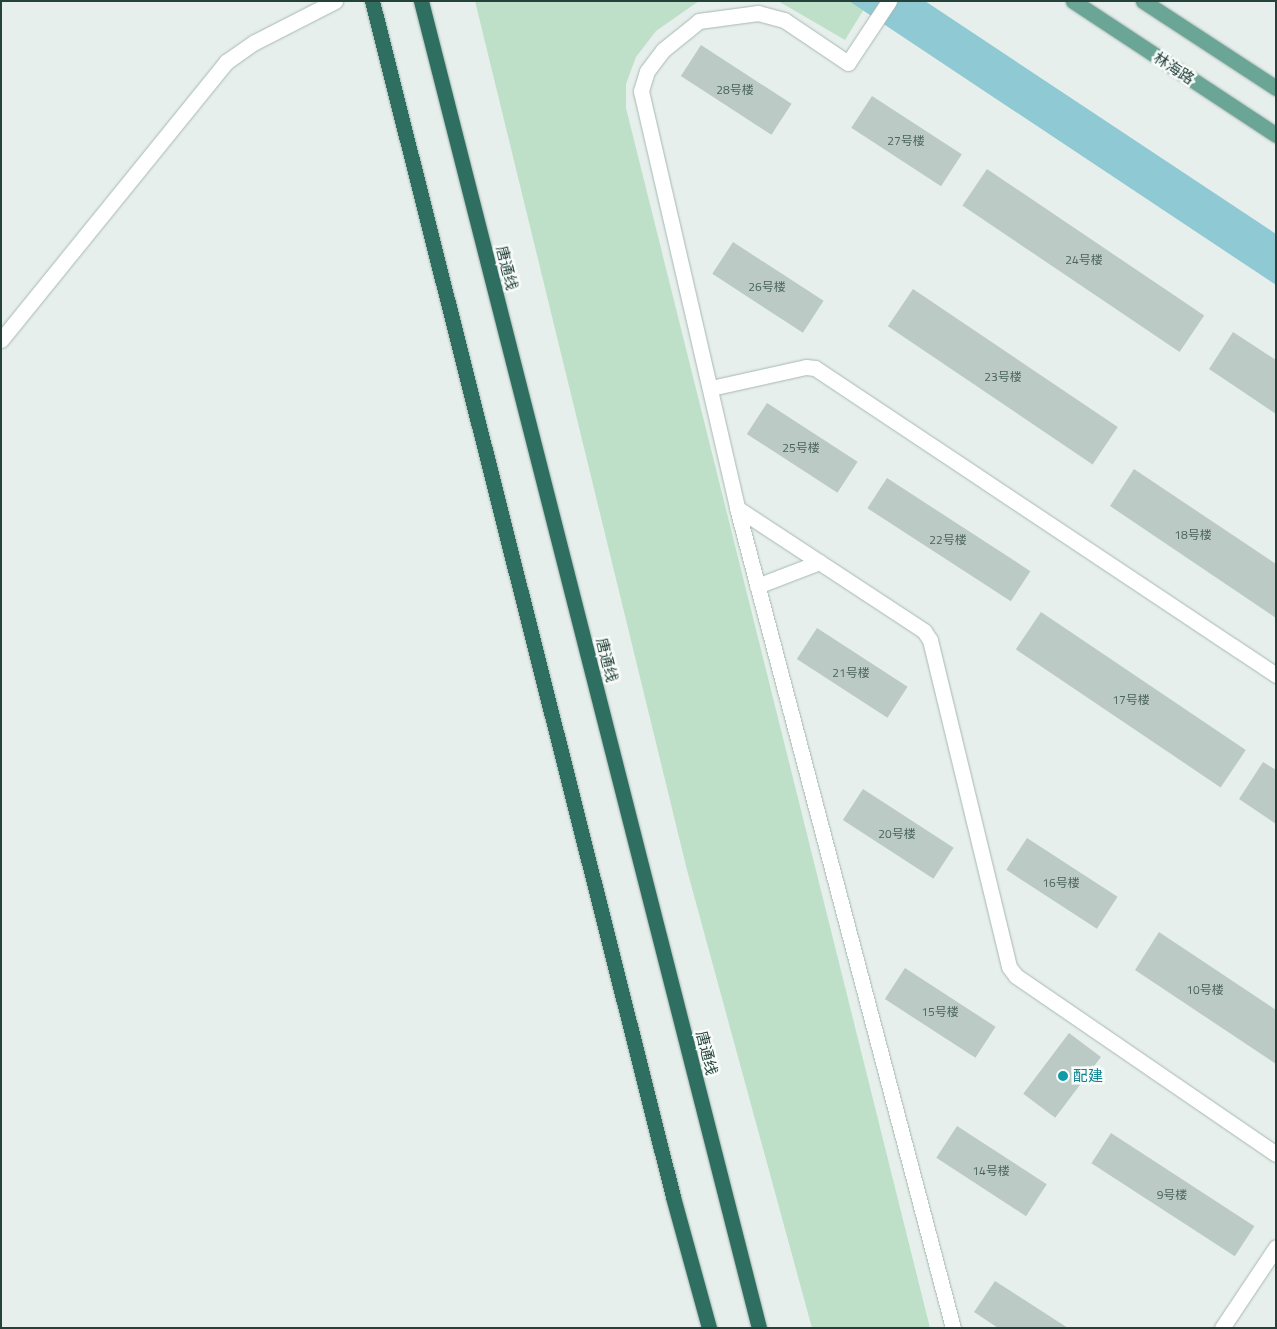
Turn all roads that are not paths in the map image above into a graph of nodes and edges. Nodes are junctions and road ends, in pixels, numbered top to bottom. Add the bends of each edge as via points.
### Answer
1 (335, 1) edge
2 (372, 1) edge
3 (421, 1) edge
4 (889, 1) edge
5 (1073, 1) edge
6 (1143, 1) edge
7 (1276, 88) edge
8 (1276, 134) edge
9 (1, 340) edge
10 (710, 388) junction
11 (737, 508) junction
12 (820, 562) junction
13 (757, 586) junction
14 (1276, 675) edge
15 (1276, 1154) edge
16 (1276, 1247) edge
17 (709, 1328) edge
18 (759, 1328) edge
19 (953, 1328) edge
20 (1222, 1328) edge

1 - 9 street via 255,42 226,62
2 - 17 highway via 670,1187
3 - 18 highway, 唐通线
4 - 10 street via 848,63 784,20 758,13 699,21 663,50 648,71 641,91
5 - 8 main road, 林海路
6 - 7 main road
10 - 11 street
10 - 14 street via 806,367 815,368
11 - 12 street
11 - 13 street
12 - 13 street
12 - 15 street via 924,631 930,640 1009,967 1016,976
13 - 19 street
16 - 20 street

